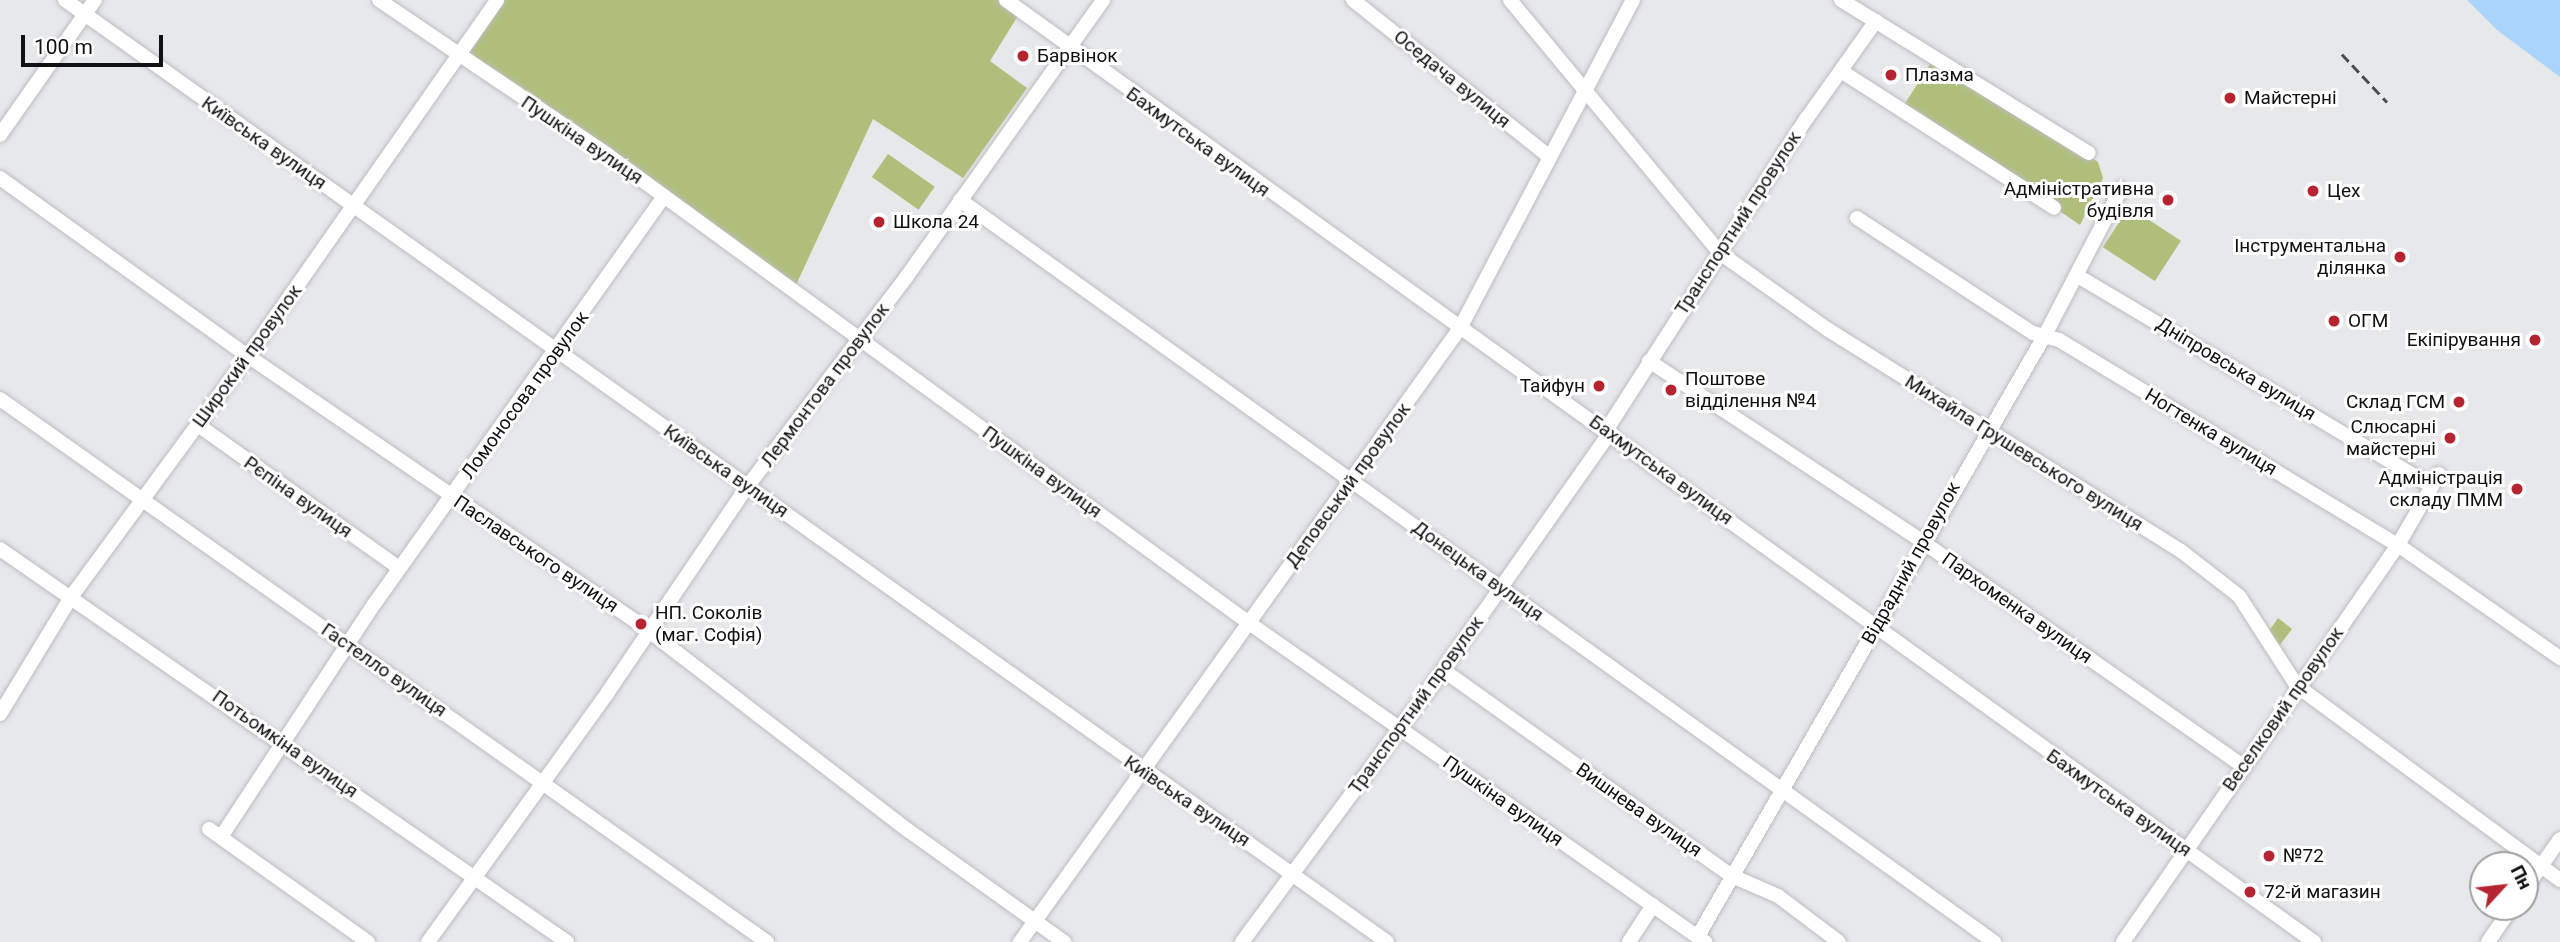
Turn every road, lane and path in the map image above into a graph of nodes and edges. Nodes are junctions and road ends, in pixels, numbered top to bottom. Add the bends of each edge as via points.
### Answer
1 (65, 0) edge
2 (95, 0) edge
3 (379, 0) edge
4 (497, 0) edge
5 (1006, 0) edge
6 (1103, 0) edge
7 (1353, 0) edge
8 (1510, 0) edge
9 (1633, 0) edge
10 (1841, 0) edge
11 (85, 14) junction
12 (1876, 21) junction
13 (1068, 47) junction
14 (460, 56) junction
15 (1841, 71) junction
16 (1586, 91) junction
17 (0, 135) edge
18 (2089, 153) dead end
19 (1550, 157) junction
20 (0, 178) edge
21 (2121, 189) dead end
22 (664, 196) junction
23 (960, 200) junction
24 (353, 206) junction
25 (2054, 208) dead end
26 (1857, 218) dead end
27 (1720, 253) junction
28 (2076, 275) junction
29 (1460, 328) junction
30 (2045, 335) junction
31 (860, 338) junction
32 (557, 351) junction
33 (248, 356) junction
34 (1650, 361) junction
35 (0, 399) edge
36 (198, 425) junction
37 (1608, 430) junction
38 (1987, 431) junction
39 (1352, 479) junction
40 (2435, 480) joint
41 (747, 487) junction
42 (453, 496) junction
43 (143, 499) junction
44 (1923, 542) junction
45 (2398, 545) junction
46 (0, 549) edge
47 (399, 569) junction
48 (1501, 587) junction
49 (71, 597) junction
50 (1249, 623) junction
51 (1874, 628) junction
52 (649, 631) junction
53 (348, 645) junction
54 (2560, 658) edge
55 (1443, 670) junction
56 (2297, 687) junction
57 (0, 714) edge
58 (1400, 730) junction
59 (283, 742) junction
60 (2243, 766) junction
61 (1145, 773) junction
62 (543, 781) junction
63 (1785, 789) junction
64 (2560, 839) edge
65 (2187, 851) junction
66 (2541, 867) junction
67 (2539, 870) edge
68 (1292, 873) junction
69 (474, 876) junction
70 (1732, 876) junction
71 (2560, 880) edge
72 (1653, 905) junction
73 (2502, 921) edge
74 (1035, 922) junction
75 (1702, 939) edge
76 (368, 942) edge
77 (428, 942) edge
78 (567, 942) edge
79 (767, 942) edge
80 (1020, 942) edge
81 (1064, 942) edge
82 (1242, 942) edge
83 (1387, 942) edge
84 (1629, 942) edge
85 (1839, 942) edge
86 (1994, 942) edge
87 (2123, 942) edge
88 (2314, 942) edge
89 (2488, 942) edge

1 - 11 street, Київська вулиця
2 - 11 street
3 - 14 street, Пушкіна вулиця
4 - 14 street, Широкий провулок
5 - 13 street, Бахмутська вулиця
6 - 13 street, Лермонтова провулок
7 - 19 street, Оседача вулиця
8 - 16 street, Михайла Грушевського вулиця
9 - 16 street, Деповський провулок
10 - 12 street
11 - 17 street
11 - 24 street, Київська вулиця
12 - 15 street, Транспортний провулок
12 - 18 street
13 - 23 street, Лермонтова провулок
13 - 29 street, Бахмутська вулиця
14 - 22 street, Пушкіна вулиця
14 - 24 street, Широкий провулок
15 - 25 street
15 - 27 street, Транспортний провулок
16 - 19 street, Деповський провулок
16 - 27 street, Михайла Грушевського вулиця
19 - 29 street, Деповський провулок
20 - 33 street, Паславського вулиця
21 - 28 street, Відрадний провулок
22 - 31 street, Пушкіна вулиця
22 - 32 street, Ломоносова провулок
23 - 31 street, Лермонтова провулок
23 - 39 street, Донецька вулиця
24 - 32 street, Київська вулиця
24 - 33 street, Широкий провулок
26 - 30 street, Ногтенка вулиця via 2034,333
27 - 34 street, Транспортний провулок
27 - 38 street, Михайла Грушевського вулиця via 1827,329
28 - 30 street, Відрадний провулок
28 - 40 street, Дніпровська вулиця
29 - 37 street, Бахмутська вулиця
29 - 39 street, Деповський провулок
30 - 38 street, Відрадний провулок
30 - 45 street, Ногтенка вулиця
31 - 41 street, Лермонтова провулок
31 - 50 street, Пушкіна вулиця
32 - 41 street, Київська вулиця
32 - 42 street, Ломоносова провулок
33 - 36 street, Широкий провулок
33 - 42 street, Паславського вулиця
34 - 37 street, Транспортний провулок
34 - 44 street, Пархоменка вулиця
35 - 43 street, Гастелло вулиця
36 - 43 street, Широкий провулок
36 - 47 street, Рєпіна вулиця
37 - 48 street, Транспортний провулок
37 - 51 street, Бахмутська вулиця
38 - 44 street, Відрадний провулок
38 - 56 street, Михайла Грушевського вулиця via 2181,551 2239,596
39 - 48 street, Донецька вулиця
39 - 50 street, Деповський провулок
40 - 45 street, Веселковий провулок
41 - 52 street, Лермонтова провулок
41 - 61 street, Київська вулиця
42 - 47 street, Ломоносова провулок
42 - 52 street, Паславського вулиця
43 - 49 street, Широкий провулок
43 - 53 street, Гастелло вулиця
44 - 51 street, Відрадний провулок
44 - 60 street, Пархоменка вулиця
45 - 54 street, Ногтенка вулиця
45 - 56 street, Веселковий провулок
46 - 49 street, Потьомкіна вулиця
47 - 53 street, Ломоносова провулок
48 - 55 street, Транспортний провулок
48 - 63 street, Донецька вулиця
49 - 57 street, Широкий провулок
49 - 59 street, Потьомкіна вулиця
50 - 58 street, Пушкіна вулиця
50 - 61 street, Деповський провулок
51 - 63 street, Відрадний провулок
51 - 65 street, Бахмутська вулиця
52 - 62 street, Лермонтова провулок
52 - 74 street, Паславського вулиця
53 - 59 street, Ломоносова провулок
53 - 62 street, Гастелло вулиця
55 - 58 street, Транспортний провулок
55 - 70 street, Вишнева вулиця
56 - 60 street, Веселковий провулок
56 - 66 street, Михайла Грушевського вулиця
58 - 68 street, Транспортний провулок
58 - 72 street, Пушкіна вулиця
59 - 69 street, Потьомкіна вулиця
59 - 76 street, Ломоносова провулок via 215,833
60 - 65 street, Веселковий провулок
61 - 68 street, Київська вулиця
61 - 74 street, Деповський провулок
62 - 69 street, Лермонтова провулок
62 - 79 street, Гастелло вулиця
63 - 70 street, Відрадний провулок
63 - 86 street, Донецька вулиця
64 - 66 street
65 - 87 street, Веселковий провулок
65 - 88 street, Бахмутська вулиця
66 - 67 street
66 - 71 street, Михайла Грушевського вулиця
68 - 82 street, Транспортний провулок
68 - 83 street, Київська вулиця
69 - 77 street, Лермонтова провулок
69 - 78 street, Потьомкіна вулиця
70 - 75 street, Відрадний провулок
70 - 85 street, Вишнева вулиця via 1778,896
72 - 75 street, Пушкіна вулиця
72 - 84 street
73 - 89 street
74 - 80 street, Деповський провулок
74 - 81 street, Паславського вулиця

